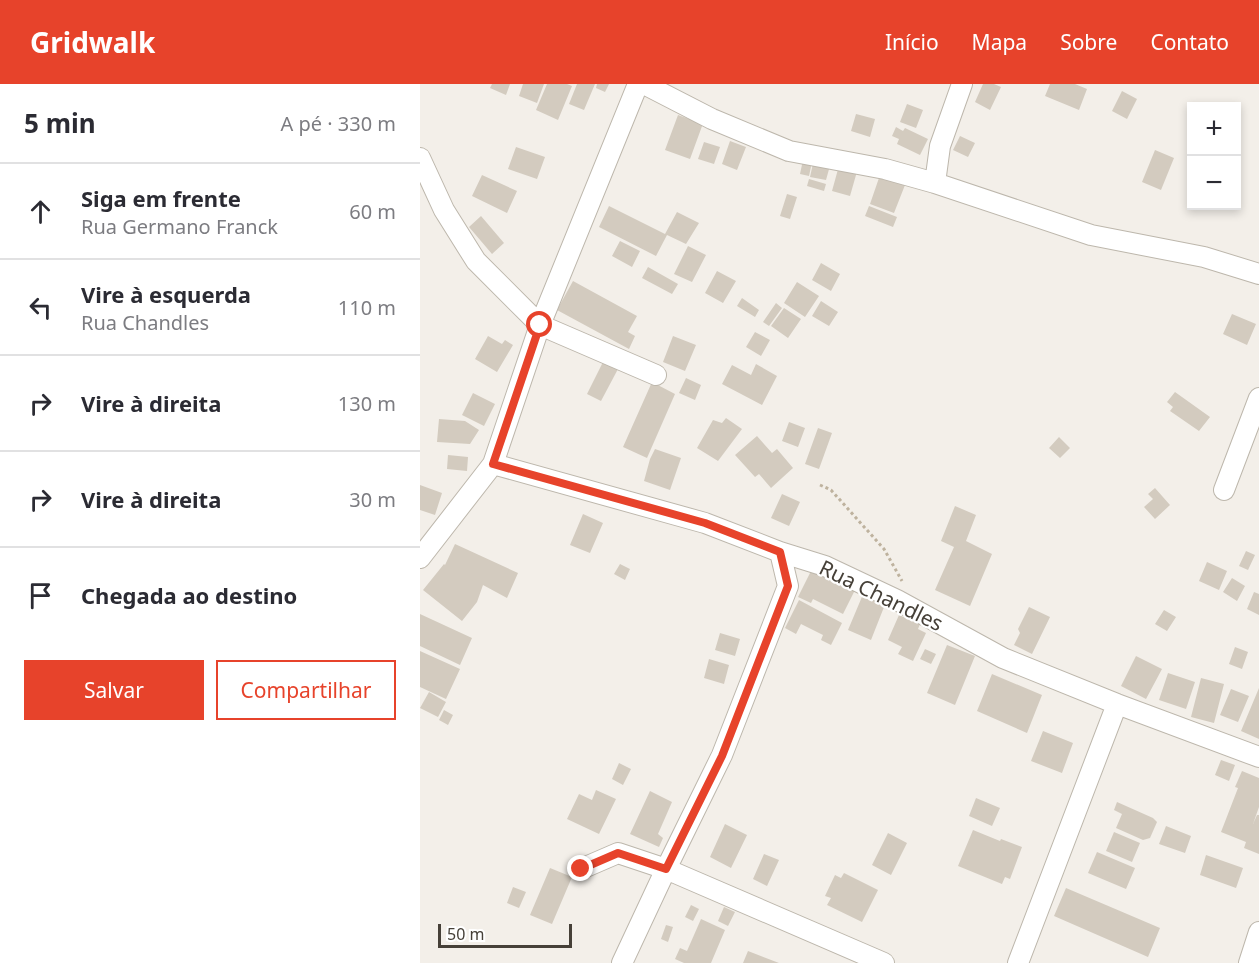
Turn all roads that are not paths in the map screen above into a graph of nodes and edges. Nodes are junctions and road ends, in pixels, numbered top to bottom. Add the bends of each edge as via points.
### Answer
1 (638, 84) edge
2 (644, 84) edge
3 (962, 84) edge
4 (420, 158) edge
5 (936, 183) junction
6 (1259, 274) edge
7 (540, 325) junction
8 (656, 375) dead end
9 (1259, 398) edge
10 (493, 464) junction
11 (1224, 490) dead end
12 (780, 552) junction
13 (420, 558) edge
14 (1118, 704) junction
15 (1259, 757) edge
16 (581, 869) dead end
17 (666, 869) junction
18 (1259, 932) edge
19 (622, 963) edge
20 (884, 963) edge
21 (1018, 963) edge
22 (1249, 963) edge

1 - 7 street
2 - 5 street via 712,119 789,151
3 - 5 street via 940,146
4 - 7 street via 444,210 476,261
5 - 6 street via 1091,235 1204,257
7 - 8 street
7 - 10 street
9 - 11 street
10 - 12 street, Rua Chandles via 705,523
10 - 13 street
12 - 14 street, Rua Chandles via 825,566 1003,658
12 - 17 street via 788,586 722,756
14 - 15 street, Rua Chandles
14 - 21 street
16 - 17 street via 618,853
17 - 19 street
17 - 20 street
18 - 22 street

